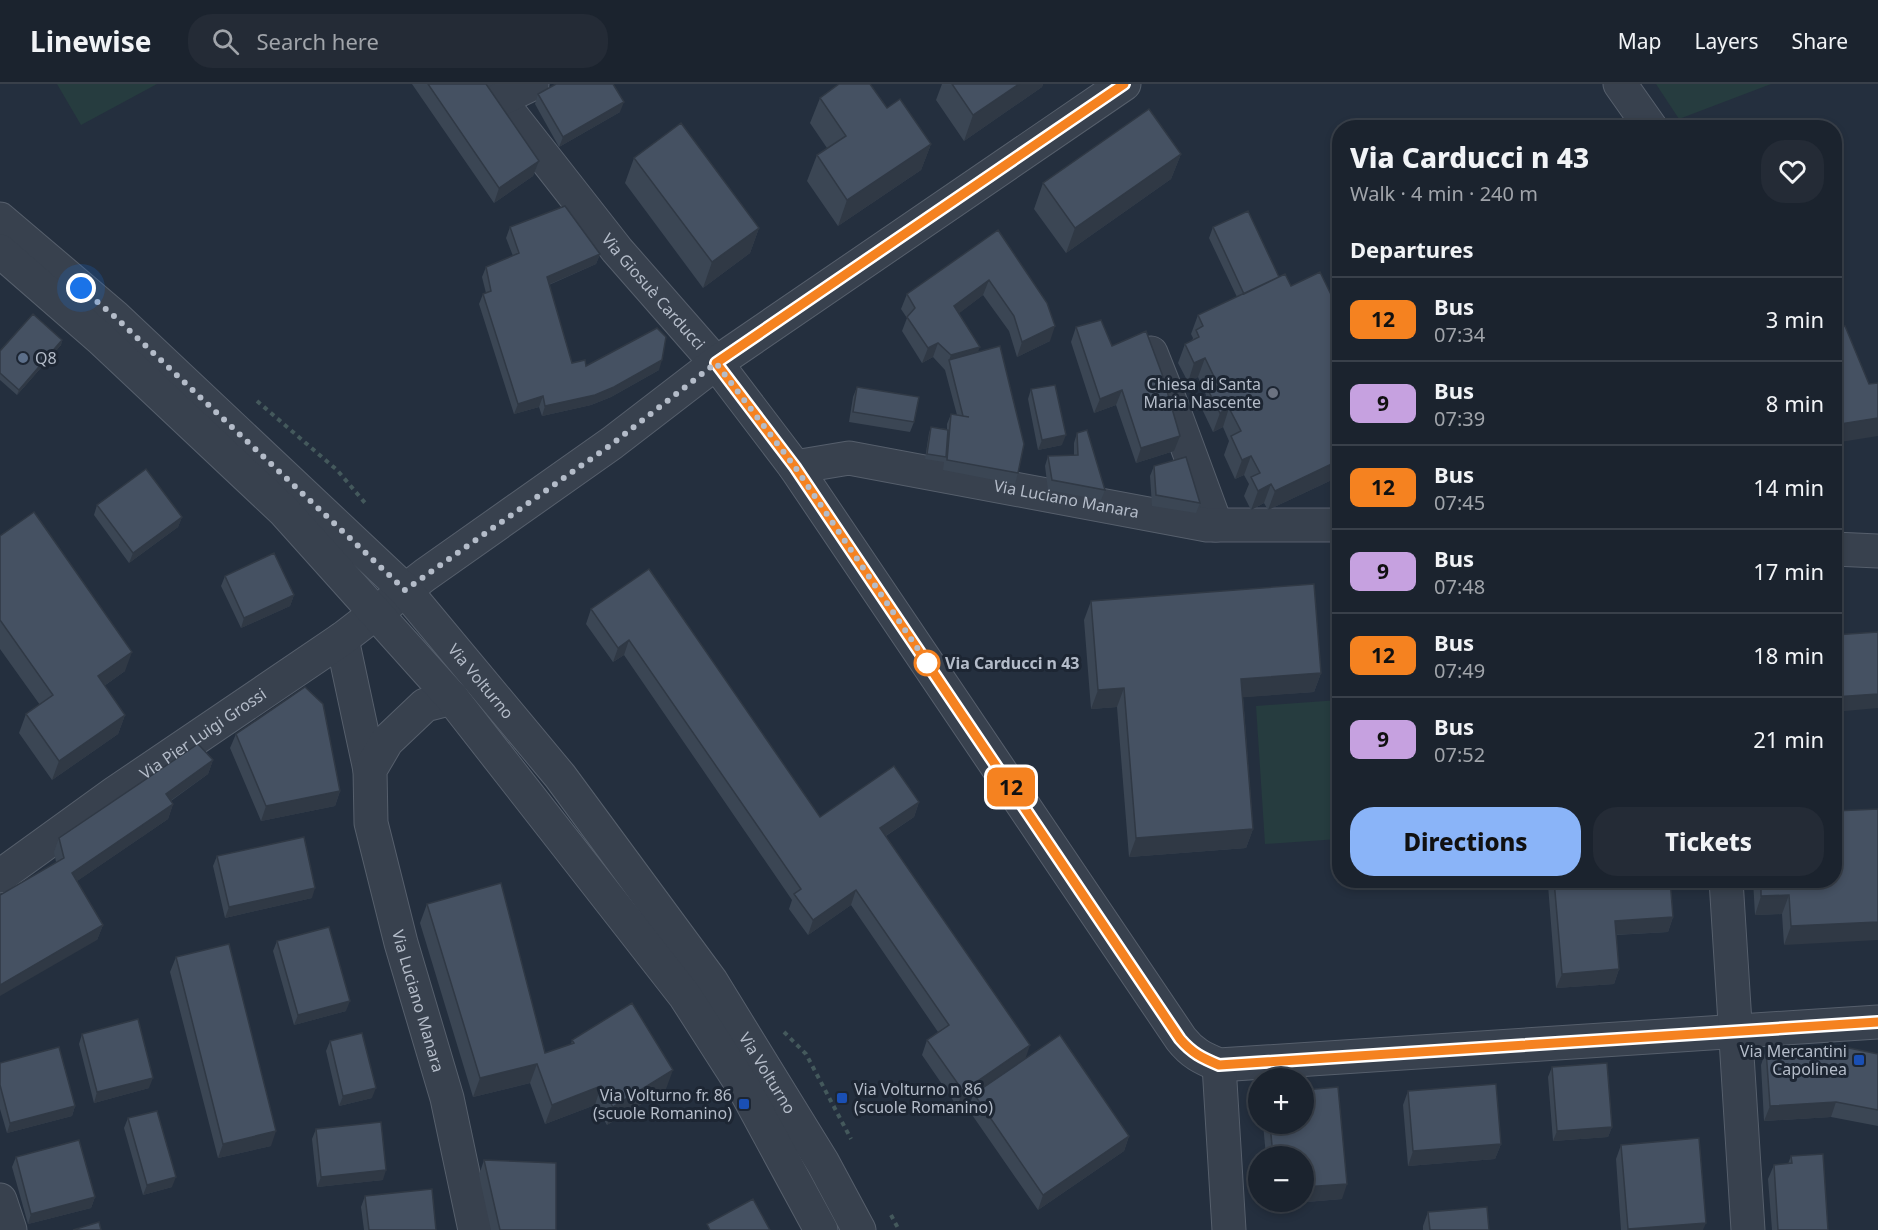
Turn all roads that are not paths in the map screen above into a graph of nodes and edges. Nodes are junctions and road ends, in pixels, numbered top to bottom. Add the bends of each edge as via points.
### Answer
1 (532, 84) edge
2 (1124, 84) edge
3 (1620, 84) edge
4 (493, 92) edge
5 (1645, 120) edge
6 (0, 219) edge
7 (0, 251) edge
8 (1146, 342) edge
9 (716, 363) junction
10 (795, 467) junction
11 (1216, 525) junction
12 (1332, 525) edge
13 (1842, 549) edge
14 (1878, 551) edge
15 (405, 590) junction
16 (374, 613) junction
17 (342, 639) junction
18 (452, 698) junction
19 (370, 770) junction
20 (0, 876) edge
21 (1726, 888) edge
22 (1878, 1022) edge
23 (1735, 1030) junction
24 (1219, 1065) junction
25 (0, 1200) edge
26 (10, 1230) edge
27 (475, 1230) edge
28 (820, 1230) edge
29 (859, 1230) edge
30 (1229, 1230) edge
31 (1748, 1230) edge

1 - 4 street
2 - 9 street, Via Pier Luigi Grossi
3 - 5 street
4 - 9 street, Via Giosuè Carducci via 617,250
6 - 15 street, Via Volturno via 114,316
7 - 16 street, Via Volturno via 100,338 284,511
8 - 11 street
9 - 10 street, Via Giosuè Carducci
9 - 15 street, Via Pier Luigi Grossi via 612,444
10 - 11 street, Via Luciano Manara via 849,458
10 - 24 street, Via Giosuè Carducci via 1180,1039 1190,1051
11 - 12 street, Via Luciano Manara
13 - 14 street
15 - 16 street, Via Pier Luigi Grossi
15 - 29 street, Via Volturno via 560,776 711,981 823,1163
16 - 17 street, Via Pier Luigi Grossi
16 - 18 street, Via Volturno
17 - 19 street, Via Luciano Manara
17 - 20 street, Via Pier Luigi Grossi
18 - 19 street via 425,705 387,741
18 - 28 street, Via Volturno via 684,996 744,1088
19 - 27 street, Via Luciano Manara via 371,823 401,943 447,1098
21 - 23 street
22 - 23 street
23 - 24 street
23 - 31 street
24 - 30 street
25 - 26 street

